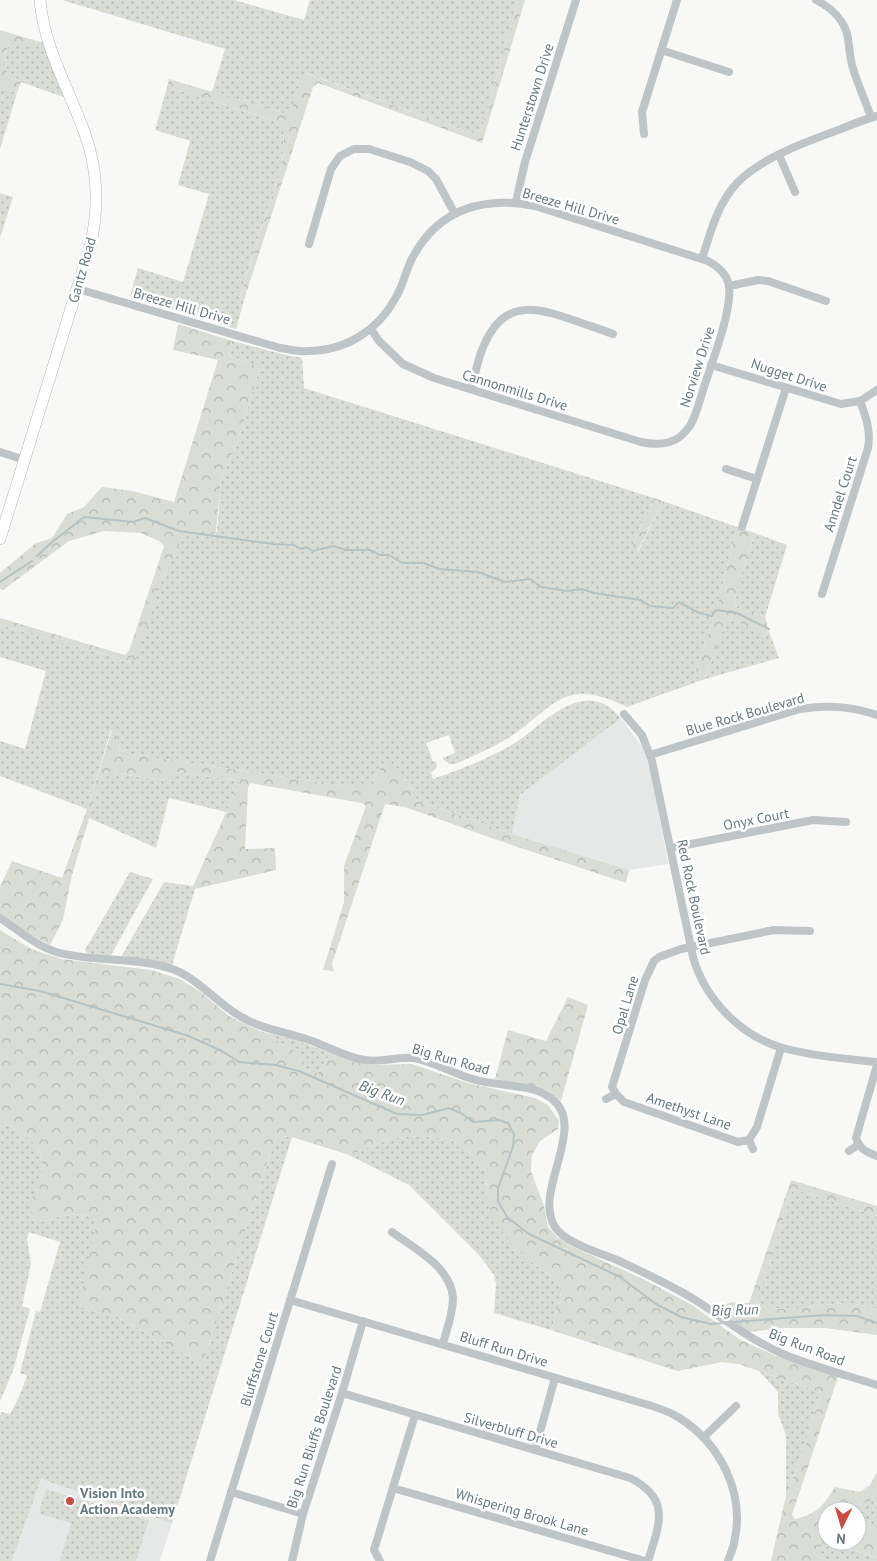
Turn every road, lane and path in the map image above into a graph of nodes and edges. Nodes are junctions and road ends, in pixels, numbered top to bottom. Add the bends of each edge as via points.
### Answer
1 (40, 0) edge
2 (576, 0) edge
3 (677, 0) edge
4 (816, 0) edge
5 (661, 50) junction
6 (729, 72) dead end
7 (874, 117) edge
8 (644, 134) dead end
9 (779, 155) junction
10 (794, 192) dead end
11 (516, 202) junction
12 (455, 214) junction
13 (309, 244) dead end
14 (702, 259) junction
15 (729, 286) junction
16 (78, 288) junction
17 (826, 301) dead end
18 (371, 329) junction
19 (613, 334) dead end
20 (711, 365) junction
21 (786, 388) junction
22 (471, 389) junction
23 (877, 390) edge
24 (860, 401) junction
25 (667, 443) joint
26 (0, 452) edge
27 (25, 460) junction
28 (726, 469) dead end
29 (757, 480) junction
30 (742, 527) dead end
31 (0, 539) edge
32 (822, 594) dead end
33 (624, 714) dead end
34 (877, 715) edge
35 (650, 755) junction
36 (846, 822) dead end
37 (671, 848) junction
38 (0, 918) edge
39 (810, 931) dead end
40 (691, 947) junction
41 (781, 1048) junction
42 (877, 1064) edge
43 (616, 1094) junction
44 (606, 1099) dead end
45 (749, 1140) junction
46 (858, 1146) junction
47 (753, 1149) dead end
48 (849, 1151) dead end
49 (877, 1156) edge
50 (332, 1164) dead end
51 (392, 1232) dead end
52 (290, 1300) junction
53 (363, 1321) junction
54 (443, 1343) junction
55 (555, 1378) junction
56 (877, 1385) edge
57 (342, 1393) junction
58 (736, 1406) dead end
59 (415, 1415) junction
60 (704, 1437) junction
61 (535, 1450) junction
62 (393, 1488) junction
63 (231, 1492) junction
64 (303, 1514) junction
65 (378, 1558) edge
66 (210, 1561) edge
67 (292, 1561) edge
68 (646, 1561) edge
69 (728, 1561) edge

1 - 16 main road, Gantz Road via 46,37 85,135 96,191 93,235
2 - 11 street, Hunterstown Drive via 525,162
3 - 5 street
4 - 7 street via 832,10 843,25 854,72
5 - 6 street
5 - 8 street via 642,112
7 - 9 street
9 - 10 street
9 - 14 street via 736,183 711,228
11 - 12 street, Breeze Hill Drive via 483,203
11 - 14 street, Breeze Hill Drive
12 - 13 street via 436,179 428,171 370,149 354,149 340,156 332,169
12 - 18 street, Breeze Hill Drive via 424,240 386,314
14 - 15 street, Breeze Hill Drive via 718,268
15 - 17 street via 768,281
15 - 20 street, Norview Drive via 728,309
16 - 18 street, Breeze Hill Drive via 280,348 305,352 341,346
16 - 27 main road, Gantz Road
18 - 22 street, Cannonmills Drive via 403,364
19 - 22 street via 545,310 520,310 498,322 491,331
20 - 21 street, Nugget Drive
20 - 25 street, Norview Drive via 691,423 682,435
21 - 24 street, Nugget Drive via 841,404
21 - 29 street
22 - 25 street, Cannonmills Drive via 641,442
23 - 24 street
24 - 32 street, Anndel Court via 870,438
26 - 27 street
27 - 31 main road, Gantz Road
28 - 29 street
29 - 30 street
33 - 35 street, Red Rock Boulevard via 642,735
34 - 35 street, Blue Rock Boulevard via 839,706 800,709
35 - 37 street, Red Rock Boulevard
36 - 37 street, Onyx Court via 814,820
37 - 40 street, Red Rock Boulevard
38 - 56 street, Big Run Road via 56,952 173,969 248,1021 352,1057 371,1060 412,1058 480,1082 547,1095 557,1105 564,1124 564,1138 549,1206 551,1219 558,1231 697,1301 746,1335 785,1355
39 - 40 street, Opal Lane via 774,930
40 - 41 street, Red Rock Boulevard via 704,985 732,1020 749,1033
40 - 43 street, Opal Lane via 659,957 650,968 612,1086
41 - 42 street, Red Rock Boulevard
41 - 45 street via 757,1128
42 - 46 street via 856,1138
43 - 44 street
43 - 45 street, Amethyst Lane via 624,1102 738,1142
45 - 47 street
46 - 48 street
46 - 49 street
50 - 52 street, Bluffstone Court
51 - 54 street via 435,1263 449,1283 453,1297 452,1312
52 - 53 street, Bluff Run Drive
52 - 63 street, Bluffstone Court
53 - 54 street, Bluff Run Drive
53 - 57 street, Big Run Bluffs Boulevard
54 - 55 street, Bluff Run Drive
55 - 60 street, Bluff Run Drive via 663,1409
55 - 61 street
57 - 59 street, Silverbluff Drive
57 - 64 street, Big Run Bluffs Boulevard
58 - 60 street
59 - 61 street, Silverbluff Drive
59 - 62 street
60 - 69 street, Bluff Run Drive via 728,1474 734,1497 736,1526
61 - 68 street, Silverbluff Drive via 642,1484 656,1500 660,1520
62 - 65 street via 374,1550
62 - 68 street, Whispering Brook Lane
63 - 64 street
63 - 66 street, Bluffstone Court
64 - 67 street, Big Run Bluffs Boulevard

